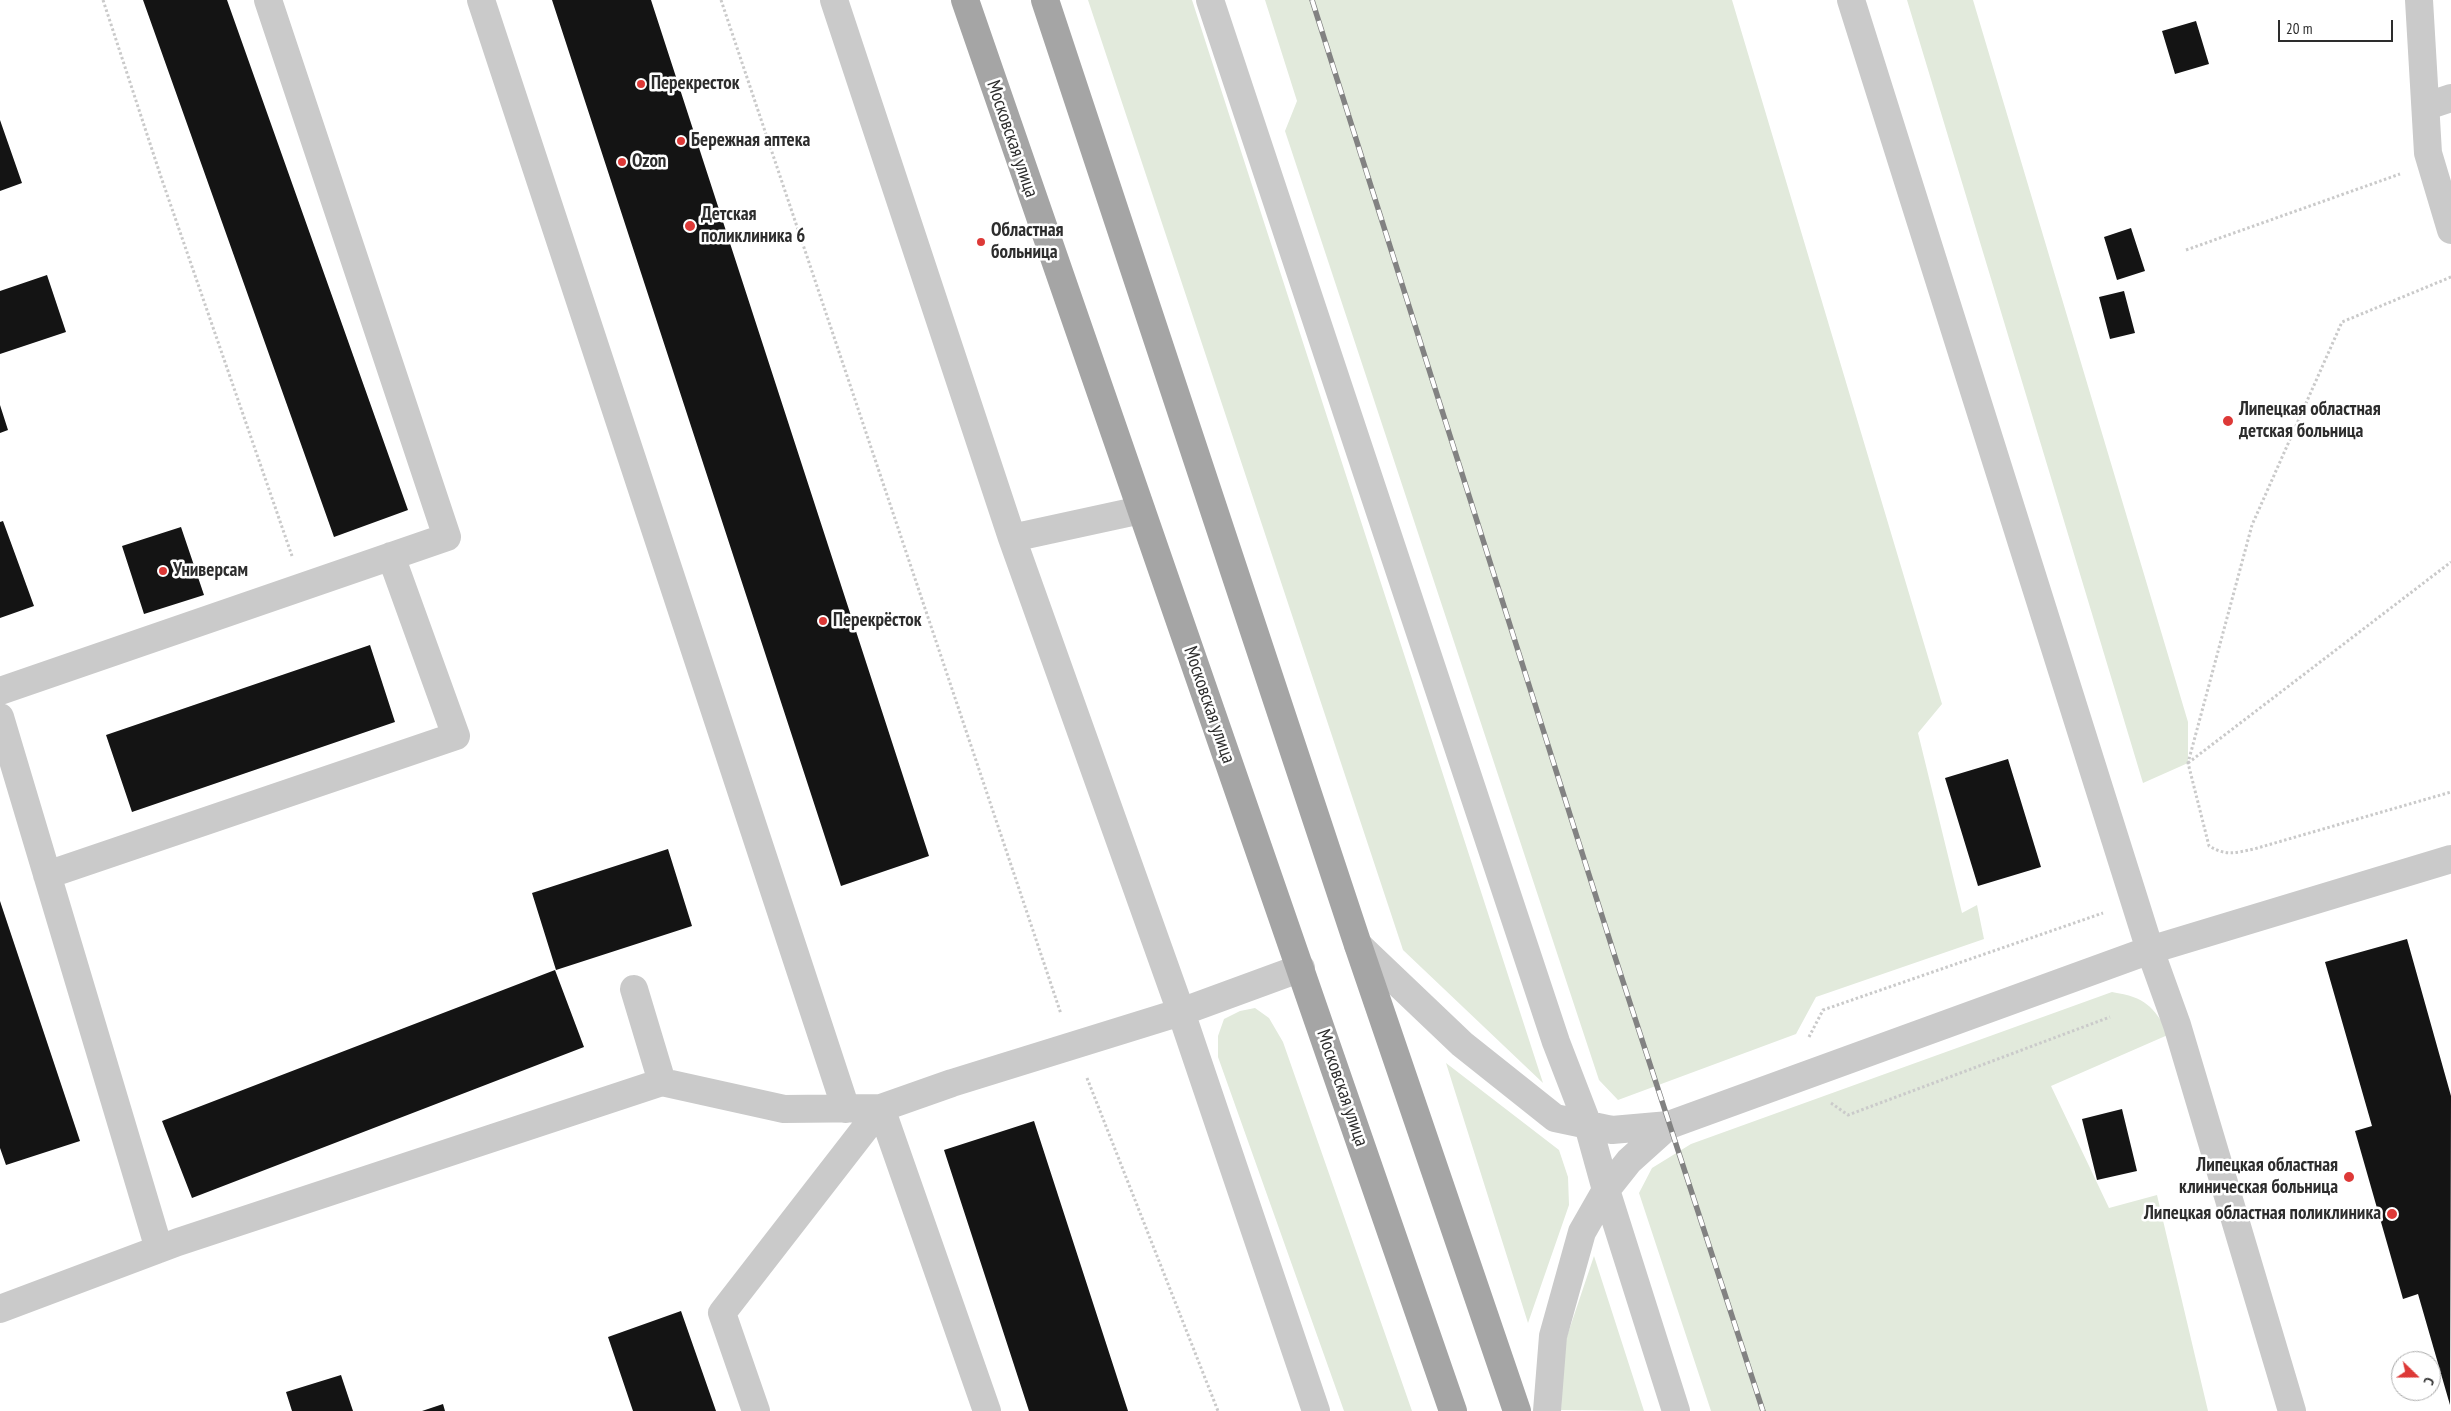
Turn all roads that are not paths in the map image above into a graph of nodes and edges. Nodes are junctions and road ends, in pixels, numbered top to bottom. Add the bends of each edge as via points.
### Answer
1 (268, 0) edge
2 (481, 0) edge
3 (834, 0) edge
4 (965, 0) edge
5 (1046, 0) edge
6 (1210, 0) edge
7 (1851, 0) edge
8 (2419, 0) edge
9 (2439, 102) edge
10 (2451, 230) edge
11 (1141, 510) junction
12 (1012, 538) junction
13 (391, 556) junction
14 (0, 691) edge
15 (0, 717) edge
16 (2451, 860) edge
17 (47, 874) junction
18 (1358, 945) junction
19 (2150, 950) junction
20 (1301, 968) junction
21 (634, 989) dead end
22 (1182, 1012) junction
23 (662, 1082) junction
24 (881, 1108) junction
25 (846, 1109) junction
26 (1588, 1125) junction
27 (1669, 1125) junction
28 (1606, 1190) junction
29 (159, 1249) junction
30 (0, 1309) edge
31 (756, 1411) edge
32 (987, 1411) edge
33 (1316, 1411) edge
34 (1453, 1411) edge
35 (1517, 1411) edge
36 (1547, 1411) edge
37 (1676, 1411) edge
38 (2292, 1411) edge

1 - 13 street via 447,537
2 - 25 street
3 - 12 street
4 - 11 main road, Московская улица
5 - 18 main road
6 - 26 street via 1556,1042
7 - 19 street
8 - 9 street
9 - 10 street via 2428,153
11 - 12 street
11 - 20 main road, Московская улица
12 - 22 street
13 - 14 street
13 - 17 street via 456,736
15 - 17 street
16 - 19 street
17 - 29 street
18 - 26 street via 1462,1044 1555,1118
18 - 35 main road
19 - 27 street
19 - 38 street via 2177,1025
20 - 22 street
20 - 34 main road, Московская улица
21 - 23 street
22 - 24 street
22 - 33 street
23 - 25 street via 784,1109
23 - 29 street
24 - 25 street
24 - 31 street via 722,1313
24 - 32 street
26 - 27 street via 1612,1130
26 - 28 street
27 - 28 street via 1629,1160
28 - 36 street via 1582,1232 1553,1336
28 - 37 street
29 - 30 street

